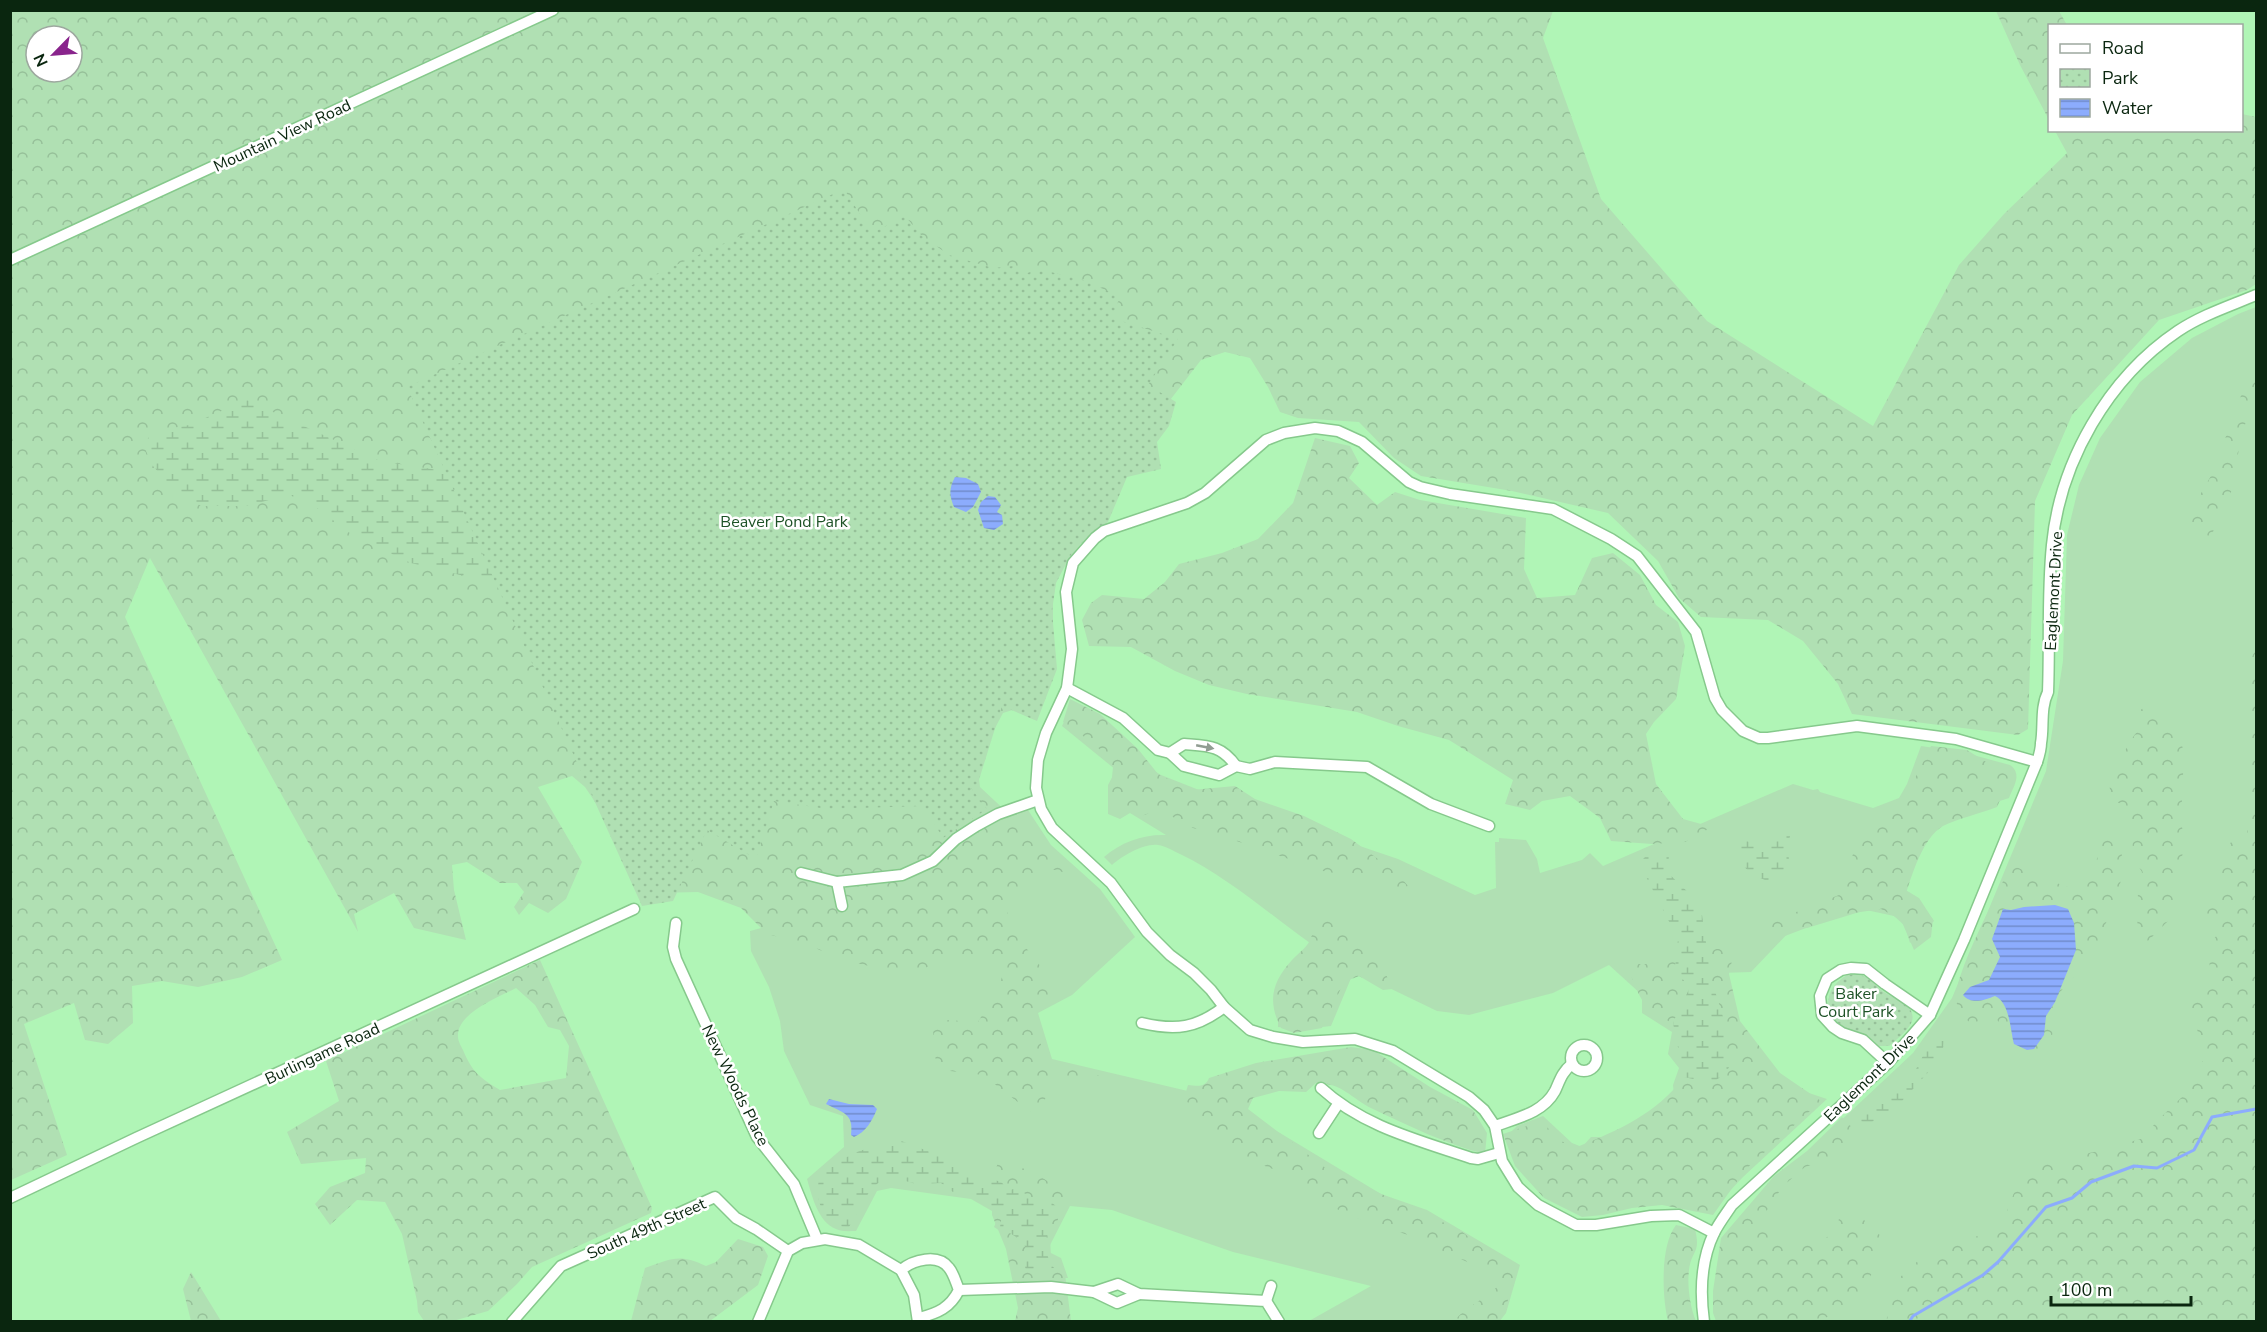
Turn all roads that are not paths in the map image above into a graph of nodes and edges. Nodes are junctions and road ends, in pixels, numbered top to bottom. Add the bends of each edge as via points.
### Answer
1 (553, 10) edge
2 (10, 260) edge
3 (2256, 295) edge
4 (1067, 688) junction
5 (1170, 753) junction
6 (2037, 762) junction
7 (1236, 766) junction
8 (1038, 800) junction
9 (1489, 826) dead end
10 (801, 873) dead end
11 (837, 882) junction
12 (842, 906) dead end
13 (634, 909) dead end
14 (676, 923) dead end
15 (1224, 1007) junction
16 (1930, 1015) junction
17 (1142, 1023) dead end
18 (1888, 1063) junction
19 (1572, 1064) dead end
20 (1321, 1088) dead end
21 (1338, 1104) junction
22 (1495, 1126) junction
23 (1319, 1132) dead end
24 (1499, 1153) junction
25 (10, 1198) edge
26 (1714, 1233) junction
27 (817, 1239) junction
28 (788, 1251) junction
29 (901, 1270) junction
30 (1271, 1286) dead end
31 (959, 1290) junction
32 (1094, 1292) junction
33 (1139, 1294) junction
34 (1266, 1301) junction
35 (918, 1319) edge
36 (512, 1322) edge
37 (758, 1322) edge
38 (1279, 1322) edge
39 (1704, 1322) edge

1 - 2 street, Mountain View Road
3 - 6 street, Eaglemont Drive via 2200,318 2154,350 2117,387 2074,460 2062,493 2052,545 2048,692 2052,699 2047,735
4 - 5 street via 1123,718 1158,750
4 - 6 street via 1071,649 1066,592 1073,563 1095,538 1104,531 1205,494 1266,440 1316,428 1354,437 1420,487 1553,509 1611,538 1637,556 1696,632 1715,698 1743,731 1768,738 1857,726 1956,739
4 - 8 street via 1038,760
5 - 7 street via 1184,766 1219,776
5 -> 7 street via 1184,744 1210,747 1227,754
6 - 16 street, Eaglemont Drive
7 - 9 street via 1250,769 1275,762 1367,767 1431,804
8 - 11 street via 998,814 956,839 933,861 902,875
8 - 15 street via 1052,828 1111,883 1147,932 1200,978
10 - 11 street
11 - 12 street
13 - 25 street, Burlingame Road
14 - 27 street, New Woods Place via 676,959 757,1137 795,1184
15 - 17 street via 1189,1026 1161,1028
15 - 22 street via 1250,1030 1273,1037 1303,1042 1355,1039 1393,1051 1469,1097
16 - 18 street, Eaglemont Drive
16 - 18 street via 1866,969 1841,970 1827,979 1820,996 1822,1015 1842,1033 1863,1040
18 - 26 street, Eaglemont Drive via 1732,1205
19 - 22 street via 1542,1108
20 - 21 street
21 - 23 street
21 - 24 street via 1394,1131 1471,1158
22 - 24 street
24 - 26 street via 1518,1187 1538,1205 1576,1225 1679,1215
26 - 39 street, Eaglemont Drive via 1704,1271
27 - 28 street
27 - 29 street via 859,1245
28 - 36 street, South 49th Street via 736,1218 715,1197 561,1266
28 - 37 street
29 - 31 street via 915,1262 936,1259 948,1265
29 - 35 street via 914,1295
30 - 34 street
31 - 32 street via 1051,1287
31 - 35 street via 947,1307
32 - 33 street via 1118,1284
32 - 33 street via 1117,1303
33 - 34 street
34 - 38 street

